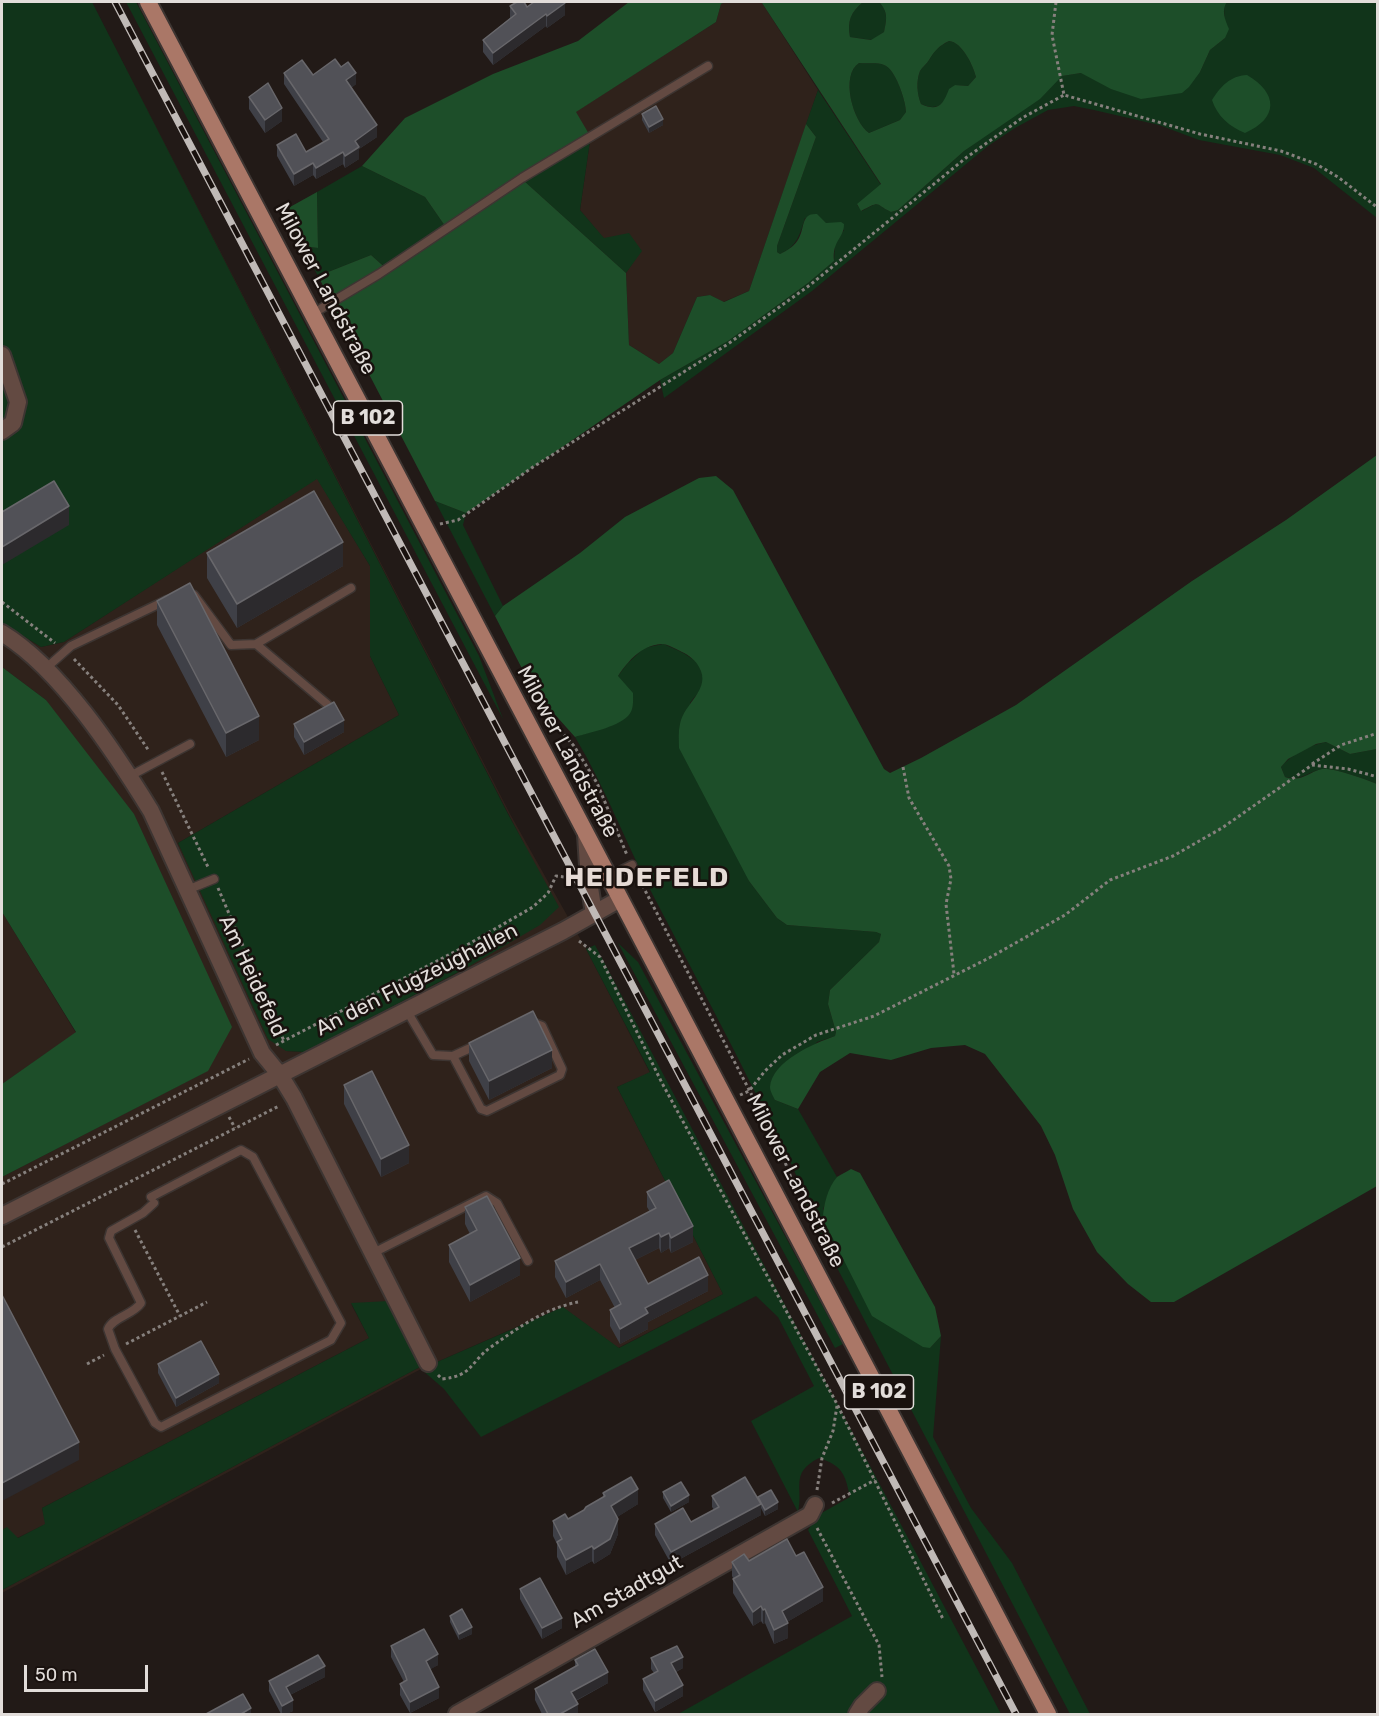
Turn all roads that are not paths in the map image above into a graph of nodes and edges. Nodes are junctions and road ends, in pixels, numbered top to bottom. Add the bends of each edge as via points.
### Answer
1 (147, 2) edge
2 (708, 66) dead end
3 (312, 314) junction
4 (2, 355) edge
5 (2, 431) edge
6 (351, 588) dead end
7 (180, 593) edge
8 (171, 598) edge
9 (2, 633) edge
10 (256, 644) junction
11 (45, 669) junction
12 (327, 704) edge
13 (190, 744) dead end
14 (129, 776) junction
15 (586, 835) junction
16 (632, 865) dead end
17 (608, 877) junction
18 (214, 879) dead end
19 (187, 890) junction
20 (620, 899) junction
21 (594, 914) junction
22 (407, 1011) junction
23 (519, 1025) edge
24 (491, 1038) edge
25 (453, 1056) junction
26 (280, 1075) junction
27 (2, 1216) edge
28 (373, 1253) junction
29 (528, 1261) dead end
30 (115, 1349) joint
31 (428, 1363) road end
32 (812, 1510) road end
33 (877, 1691) road end
34 (457, 1714) edge
35 (857, 1714) edge
36 (1048, 1714) edge

1 - 3 main road, Milower Landstraße / B 102
2 - 3 lane via 522,178 380,274
3 - 15 main road, Milower Landstraße / B 102
4 - 5 street via 18,402 13,423
6 - 10 lane
7 - 10 lane via 192,592 231,645
8 - 11 lane via 71,646
9 - 11 street, Am Heidefeld
10 - 12 lane
11 - 14 street, Am Heidefeld via 88,717
13 - 14 lane
14 - 19 street, Am Heidefeld via 151,811
15 - 17 main road, Milower Landstraße / B 102
15 - 21 street
16 - 17 lane
17 - 20 main road, Milower Landstraße / B 102
18 - 19 lane
19 - 26 street, Am Heidefeld via 262,1053
20 - 21 street, An den Flugzeughallen
20 - 36 main road, Milower Landstraße / B 102
21 - 22 street, An den Flugzeughallen
22 - 25 lane via 433,1055
22 - 26 street, An den Flugzeughallen
23 - 25 lane via 529,1021 542,1026 562,1069 560,1075 487,1111 481,1109
24 - 25 lane
26 - 27 street, An den Flugzeughallen
26 - 28 street, Am Heidefeld
28 - 29 lane via 486,1196 497,1203
28 - 31 street, Am Heidefeld
30 - 30 lane via 155,1423 161,1427 331,1340 341,1323 253,1156 242,1150 153,1200 143,1213 111,1231 109,1238 141,1303 136,1311 110,1324
32 - 34 street, Am Stadtgut
33 - 35 street

